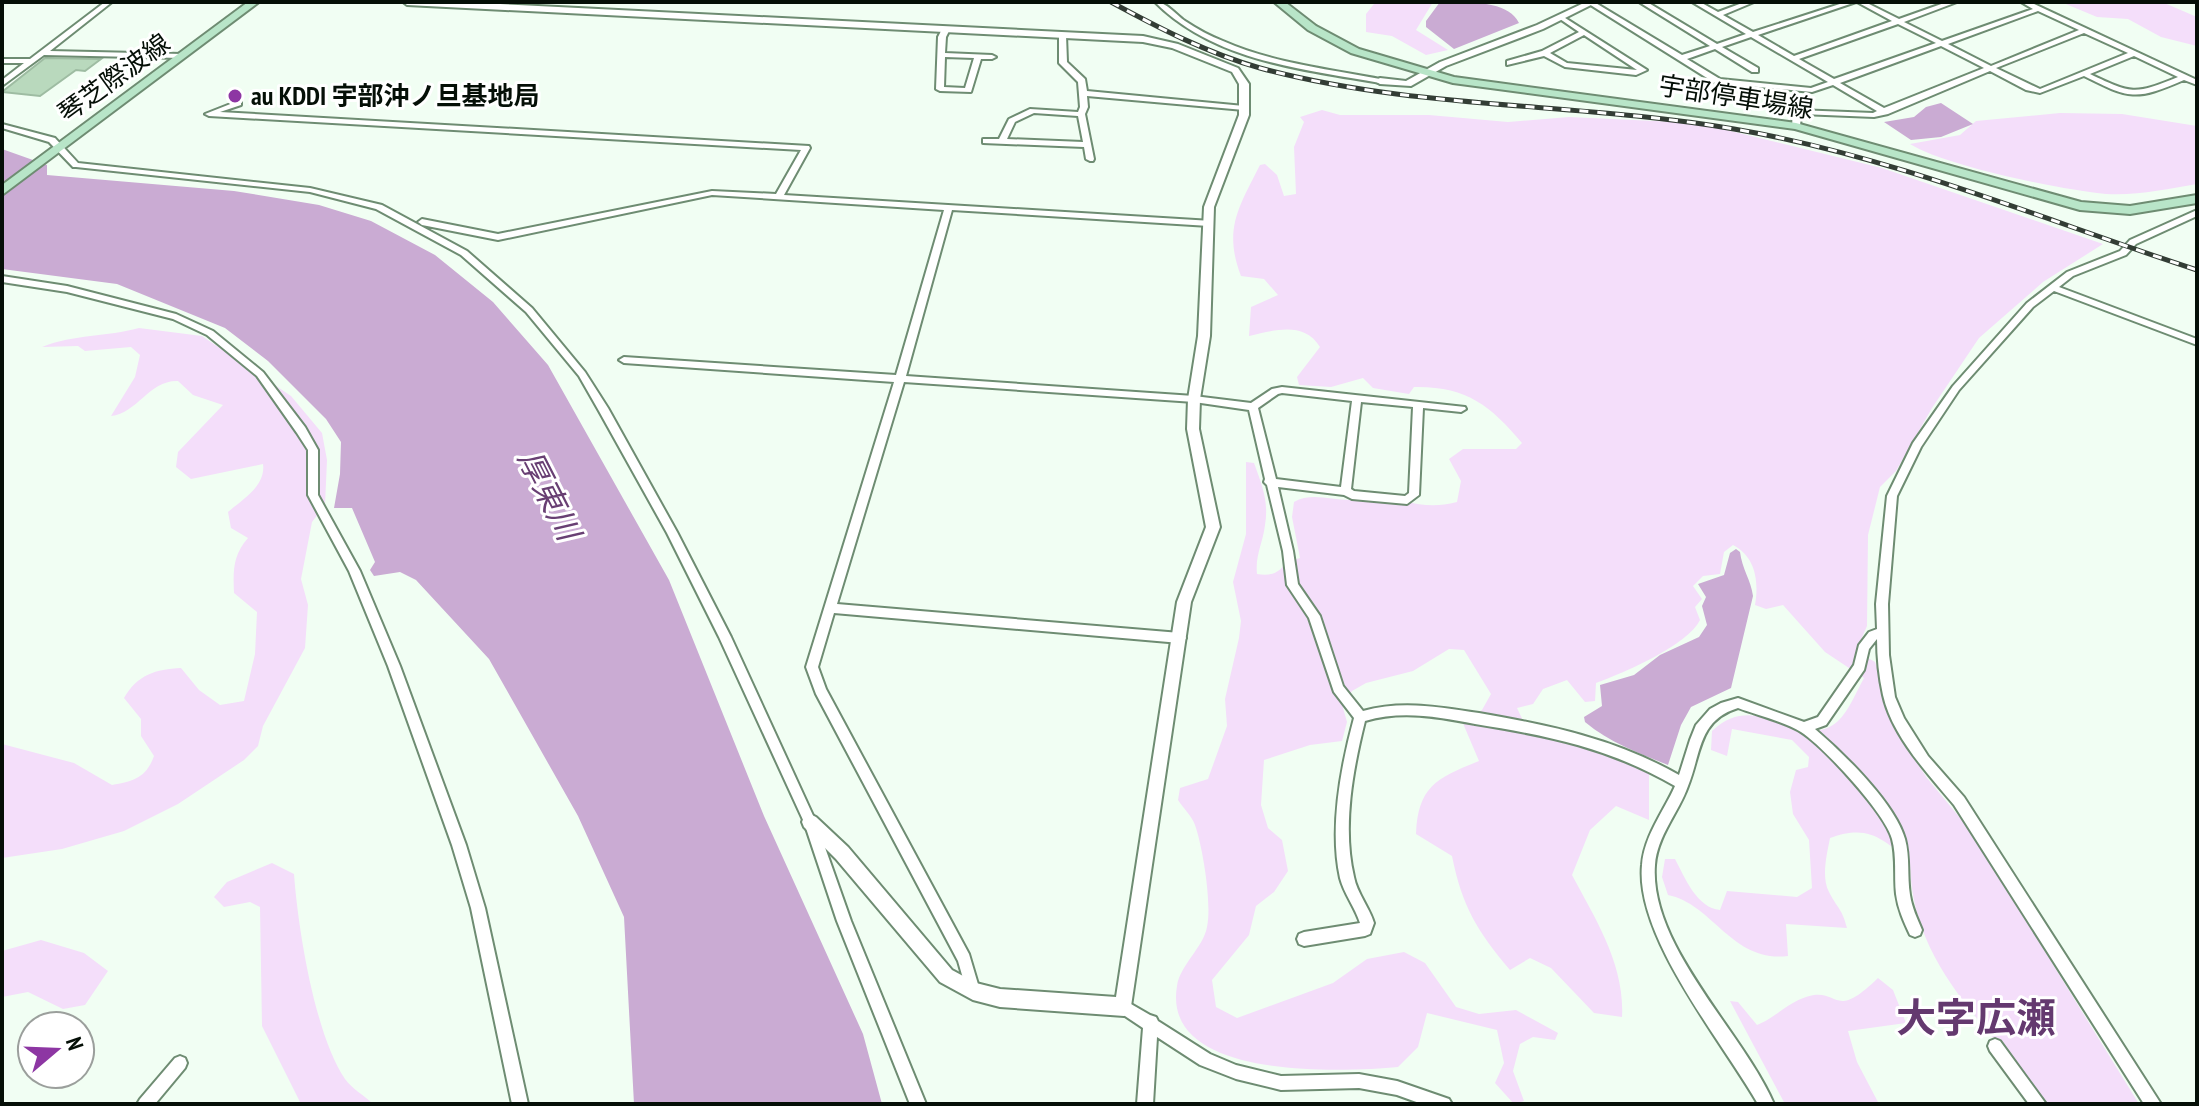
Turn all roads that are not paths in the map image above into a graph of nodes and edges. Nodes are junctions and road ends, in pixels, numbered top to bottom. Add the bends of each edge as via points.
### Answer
1 (109, 2) edge
2 (254, 2) edge
3 (407, 2) edge
4 (1158, 2) edge
5 (1279, 2) edge
6 (1642, 2) edge
7 (1695, 2) edge
8 (1751, 2) edge
9 (1853, 2) edge
10 (1860, 2) edge
11 (1954, 2) edge
12 (2024, 2) edge
13 (1592, 3) edge
14 (2038, 9) junction
15 (1718, 15) junction
16 (1562, 18) junction
17 (1898, 21) junction
18 (946, 29) junction
19 (2083, 31) junction
20 (1584, 32) junction
21 (1062, 35) junction
22 (1755, 35) junction
23 (1205, 37) junction
24 (1942, 44) junction
25 (1719, 47) junction
26 (1190, 52) junction
27 (44, 53) junction
28 (1545, 53) junction
29 (2133, 54) junction
30 (944, 55) junction
31 (182, 56) junction
32 (978, 56) junction
33 (992, 57) dead end
34 (1681, 58) junction
35 (1795, 58) junction
36 (2, 61) edge
37 (32, 61) junction
38 (1510, 63) dead end
39 (1987, 68) junction
40 (1755, 70) dead end
41 (1424, 74) junction
42 (2085, 74) junction
43 (2181, 78) junction
44 (1380, 81) joint
45 (1837, 83) junction
46 (2197, 83) edge
47 (2, 84) edge
48 (1083, 93) junction
49 (238, 103) dead end
50 (1244, 108) junction
51 (1885, 112) junction
52 (1081, 114) junction
53 (2, 126) edge
54 (1796, 126) junction
55 (986, 141) dead end
56 (1002, 142) junction
57 (1087, 145) junction
58 (59, 147) junction
59 (1090, 159) dead end
60 (2, 191) edge
61 (779, 197) junction
62 (2197, 199) edge
63 (948, 209) junction
64 (2197, 213) edge
65 (405, 220) junction
66 (1209, 223) junction
67 (2, 279) edge
68 (2054, 288) junction
69 (2197, 342) edge
70 (624, 360) dead end
71 (900, 379) junction
72 (1357, 397) junction
73 (1194, 399) junction
74 (1418, 404) junction
75 (1253, 407) junction
76 (1461, 409) dead end
77 (1269, 482) junction
78 (1346, 491) junction
79 (831, 608) junction
80 (1883, 631) junction
81 (1180, 638) junction
82 (1360, 717) junction
83 (1804, 727) junction
84 (1683, 784) junction
85 (810, 822) junction
86 (1915, 930) dead end
87 (1304, 939) dead end
88 (973, 991) junction
89 (1124, 1007) junction
90 (1151, 1022) junction
91 (1995, 1046) dead end
92 (180, 1063) dead end
93 (145, 1104) edge
94 (520, 1104) edge
95 (918, 1104) edge
96 (1145, 1104) edge
97 (1444, 1104) edge
98 (1766, 1104) edge
99 (2038, 1104) edge
100 (2153, 1104) edge

1 - 27 street
2 - 31 main road, 琴芝際波線
3 - 18 street
4 - 23 street
5 - 41 main road, 宇部停車場線 via 1339,43
6 - 25 street
7 - 15 street
8 - 15 street
9 - 22 street
10 - 17 street
11 - 17 street
12 - 14 street
13 - 16 street
13 - 34 street
14 - 19 street
14 - 24 street
15 - 22 street
16 - 20 street
16 - 41 street
17 - 24 street
17 - 35 street
18 - 21 street
18 - 30 street
19 - 29 street
19 - 39 street
20 - 28 street
20 - 28 street via 1643,70 1565,65
21 - 26 street via 1156,40
21 - 48 street via 1063,63 1079,75
22 - 25 street
22 - 35 street
23 - 26 street
23 - 44 street via 1252,55
24 - 39 street
24 - 45 street
25 - 34 street
25 - 40 street
26 - 50 street via 1240,74
27 - 31 street
27 - 37 street
28 - 38 street
29 - 42 street
29 - 43 street
30 - 32 street
30 - 32 street via 940,89 968,90
31 - 58 main road, 琴芝際波線
32 - 33 street
34 - 45 street via 1718,81 1812,90
35 - 45 street
36 - 37 street
37 - 47 street
39 - 42 street via 2040,91
39 - 51 street
41 - 44 street via 1408,84
41 - 54 main road, 宇部停車場線
42 - 43 street via 2138,96
43 - 46 street
45 - 51 street
48 - 50 street
48 - 52 street
49 - 61 street via 209,114 806,148
50 - 66 street via 1209,207
51 - 54 street via 1797,112
52 - 56 street via 1033,111 1012,121
52 - 57 street
53 - 58 street via 52,140
54 - 62 main road, 宇部停車場線 via 2080,206 2130,210
55 - 56 street
56 - 57 street
57 - 59 street
58 - 60 main road, 琴芝際波線
58 - 65 street via 76,165 310,190 379,207
61 - 63 street
61 - 65 street via 712,193 498,237
63 - 66 street
63 - 71 street
64 - 68 street via 2133,242 2123,253 2081,268
65 - 85 street via 491,275 529,310 582,374 672,532
66 - 73 street via 1204,336
67 - 94 street via 67,289 210,333 260,374 301,430 313,450 313,495 354,571 394,666 459,845
68 - 69 street
68 - 80 street via 2030,305 1969,371 1917,446 1892,496
70 - 71 street
71 - 73 street
71 - 79 street
72 - 74 street
72 - 75 street via 1282,390
72 - 78 street
73 - 75 street
73 - 81 street via 1193,429 1213,527 1184,602
74 - 76 street
74 - 78 street via 1414,495 1407,500
75 - 77 street
77 - 78 street
77 - 82 street via 1293,585 1314,616 1338,688
79 - 81 street
79 - 88 street via 812,667 814,679 964,959
80 - 83 street via 1863,648 1860,666 1822,721
80 - 100 street via 1889,697 1899,721 1959,801
81 - 89 street
82 - 84 street via 1410,707 1564,732 1609,747
82 - 87 street via 1344,823 1345,867 1367,923 1365,929
83 - 84 street via 1729,704 1700,726
83 - 86 street via 1876,802 1899,836 1901,899
84 - 98 street via 1654,843 1648,889 1659,926
85 - 88 street via 946,976
85 - 95 street
88 - 89 street via 1000,998
89 - 90 street
90 - 96 street
90 - 97 street via 1205,1060 1236,1072 1281,1083 1359,1081
91 - 99 street
92 - 93 street

